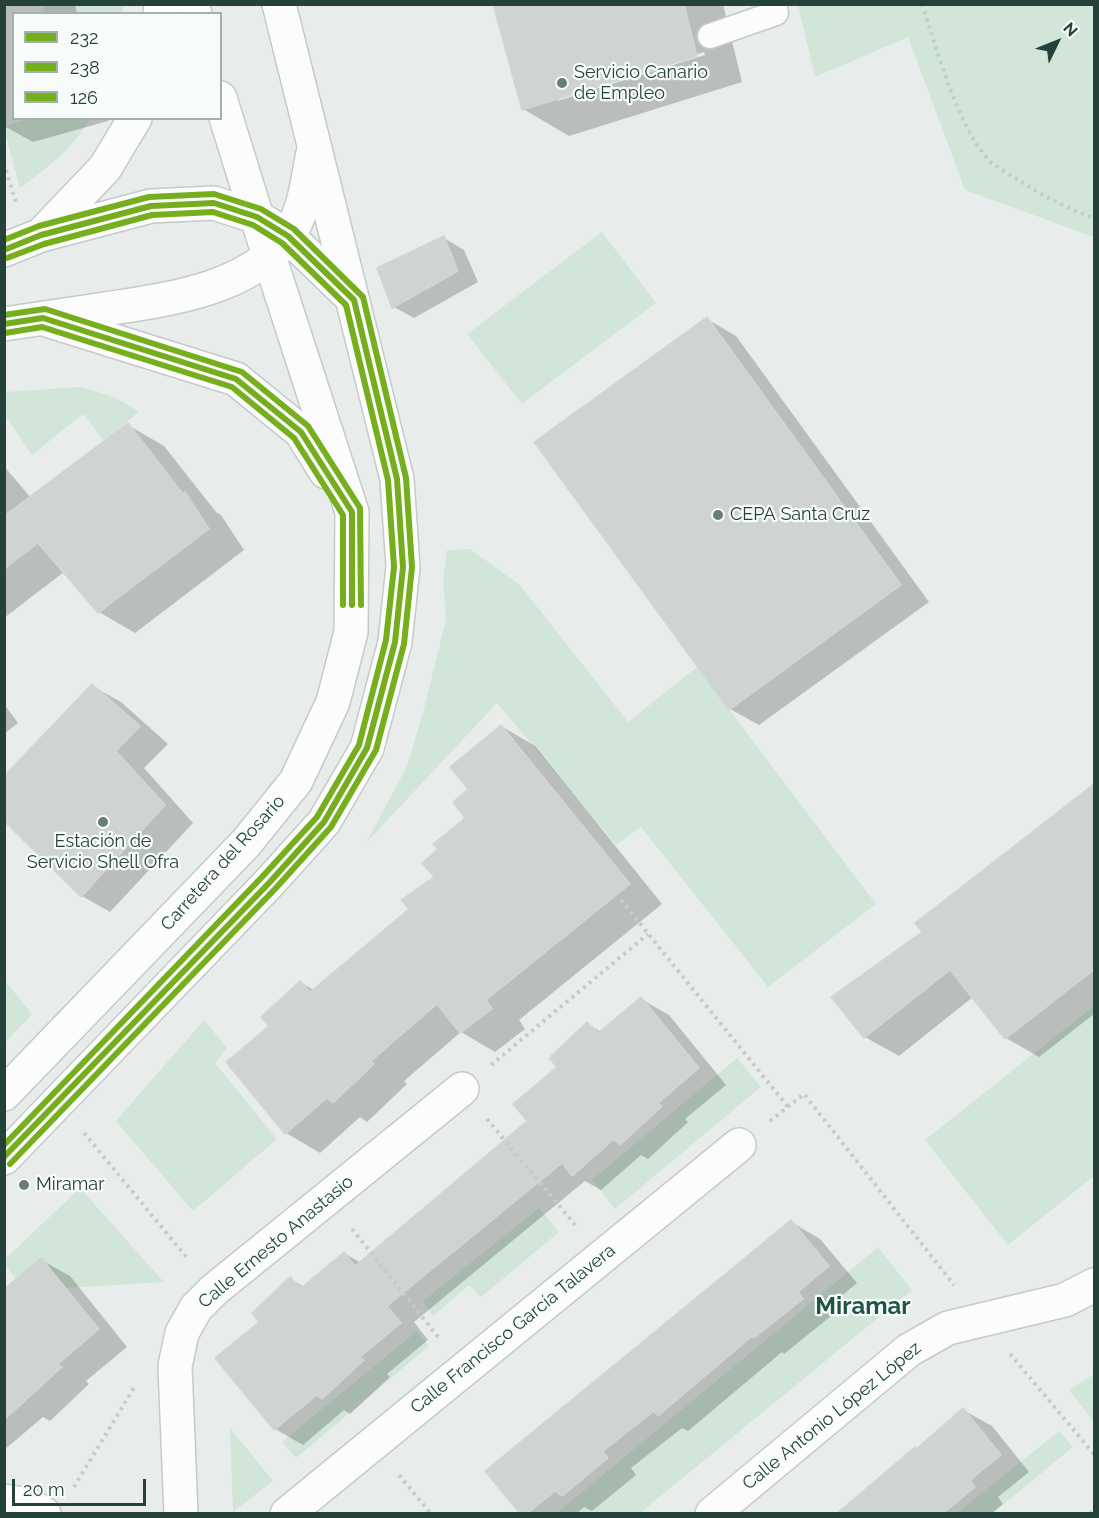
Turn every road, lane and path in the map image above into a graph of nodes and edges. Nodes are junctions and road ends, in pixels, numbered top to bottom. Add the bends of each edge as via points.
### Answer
1 (279, 4) edge
2 (774, 4) edge
3 (922, 4) edge
4 (710, 36) dead end
5 (222, 104) edge
6 (134, 120) edge
7 (315, 143) junction
8 (257, 218) junction
9 (1095, 218) edge
10 (41, 235) junction
11 (278, 246) junction
12 (4, 250) edge
13 (354, 300) junction
14 (43, 318) junction
15 (4, 324) edge
16 (352, 512) junction
17 (621, 900) dead end
18 (648, 934) junction
19 (462, 1089) junction
20 (4, 1094) edge
21 (58, 1103) junction
22 (788, 1107) junction
23 (739, 1145) joint
24 (4, 1158) edge
25 (327, 1198) junction
26 (601, 1257) junction
27 (1095, 1285) edge
28 (214, 1290) junction
29 (981, 1319) junction
30 (175, 1366) junction
31 (464, 1369) junction
32 (373, 1444) junction
33 (1095, 1454) edge
34 (70, 1494) dead end
35 (4, 1501) edge
36 (1095, 1510) edge
37 (44, 1514) edge
38 (181, 1514) edge
39 (287, 1514) edge
40 (431, 1514) edge
41 (712, 1514) edge
42 (1090, 1514) edge

1 - 7 main road
2 - 4 lane via 776,13
3 - 9 path via 969,133 992,163 1032,189
5 - 8 main road
6 - 10 main road via 105,168
7 - 11 main road via 302,207
7 - 13 main road
8 - 10 main road via 214,203 151,206
8 - 11 main road
10 - 12 main road
11 - 13 main road
11 - 14 main road via 238,277 175,298
11 - 16 main road, Carretera del Rosario
13 - 21 main road via 397,480 403,567 395,642 367,748 324,822
14 - 15 main road
14 - 16 main road via 236,379 301,432
16 - 20 main road, Carretera del Rosario via 351,632 333,702 296,781 246,843
17 - 18 path
18 - 19 path
18 - 22 path
19 - 25 main road, Calle Ernesto Anastasio
19 - 26 path
21 - 24 main road
21 - 28 path
22 - 23 path
22 - 29 path via 804,1094
23 - 26 main road, Calle Francisco García Talavera
25 - 28 main road, Calle Ernesto Anastasio
25 - 31 path
26 - 31 main road, Calle Francisco García Talavera
27 - 29 main road, Calle Antonio López López via 1065,1300
28 - 30 main road, Calle Ernesto Anastasio via 196,1308 182,1334
29 - 33 path
29 - 41 main road, Calle Antonio López López via 948,1328 909,1350
30 - 34 path via 142,1375
30 - 38 main road, Calle Ernesto Anastasio
31 - 32 main road, Calle Francisco García Talavera
32 - 39 main road, Calle Francisco García Talavera
32 - 40 path
35 - 37 main road via 30,1505
36 - 42 path

